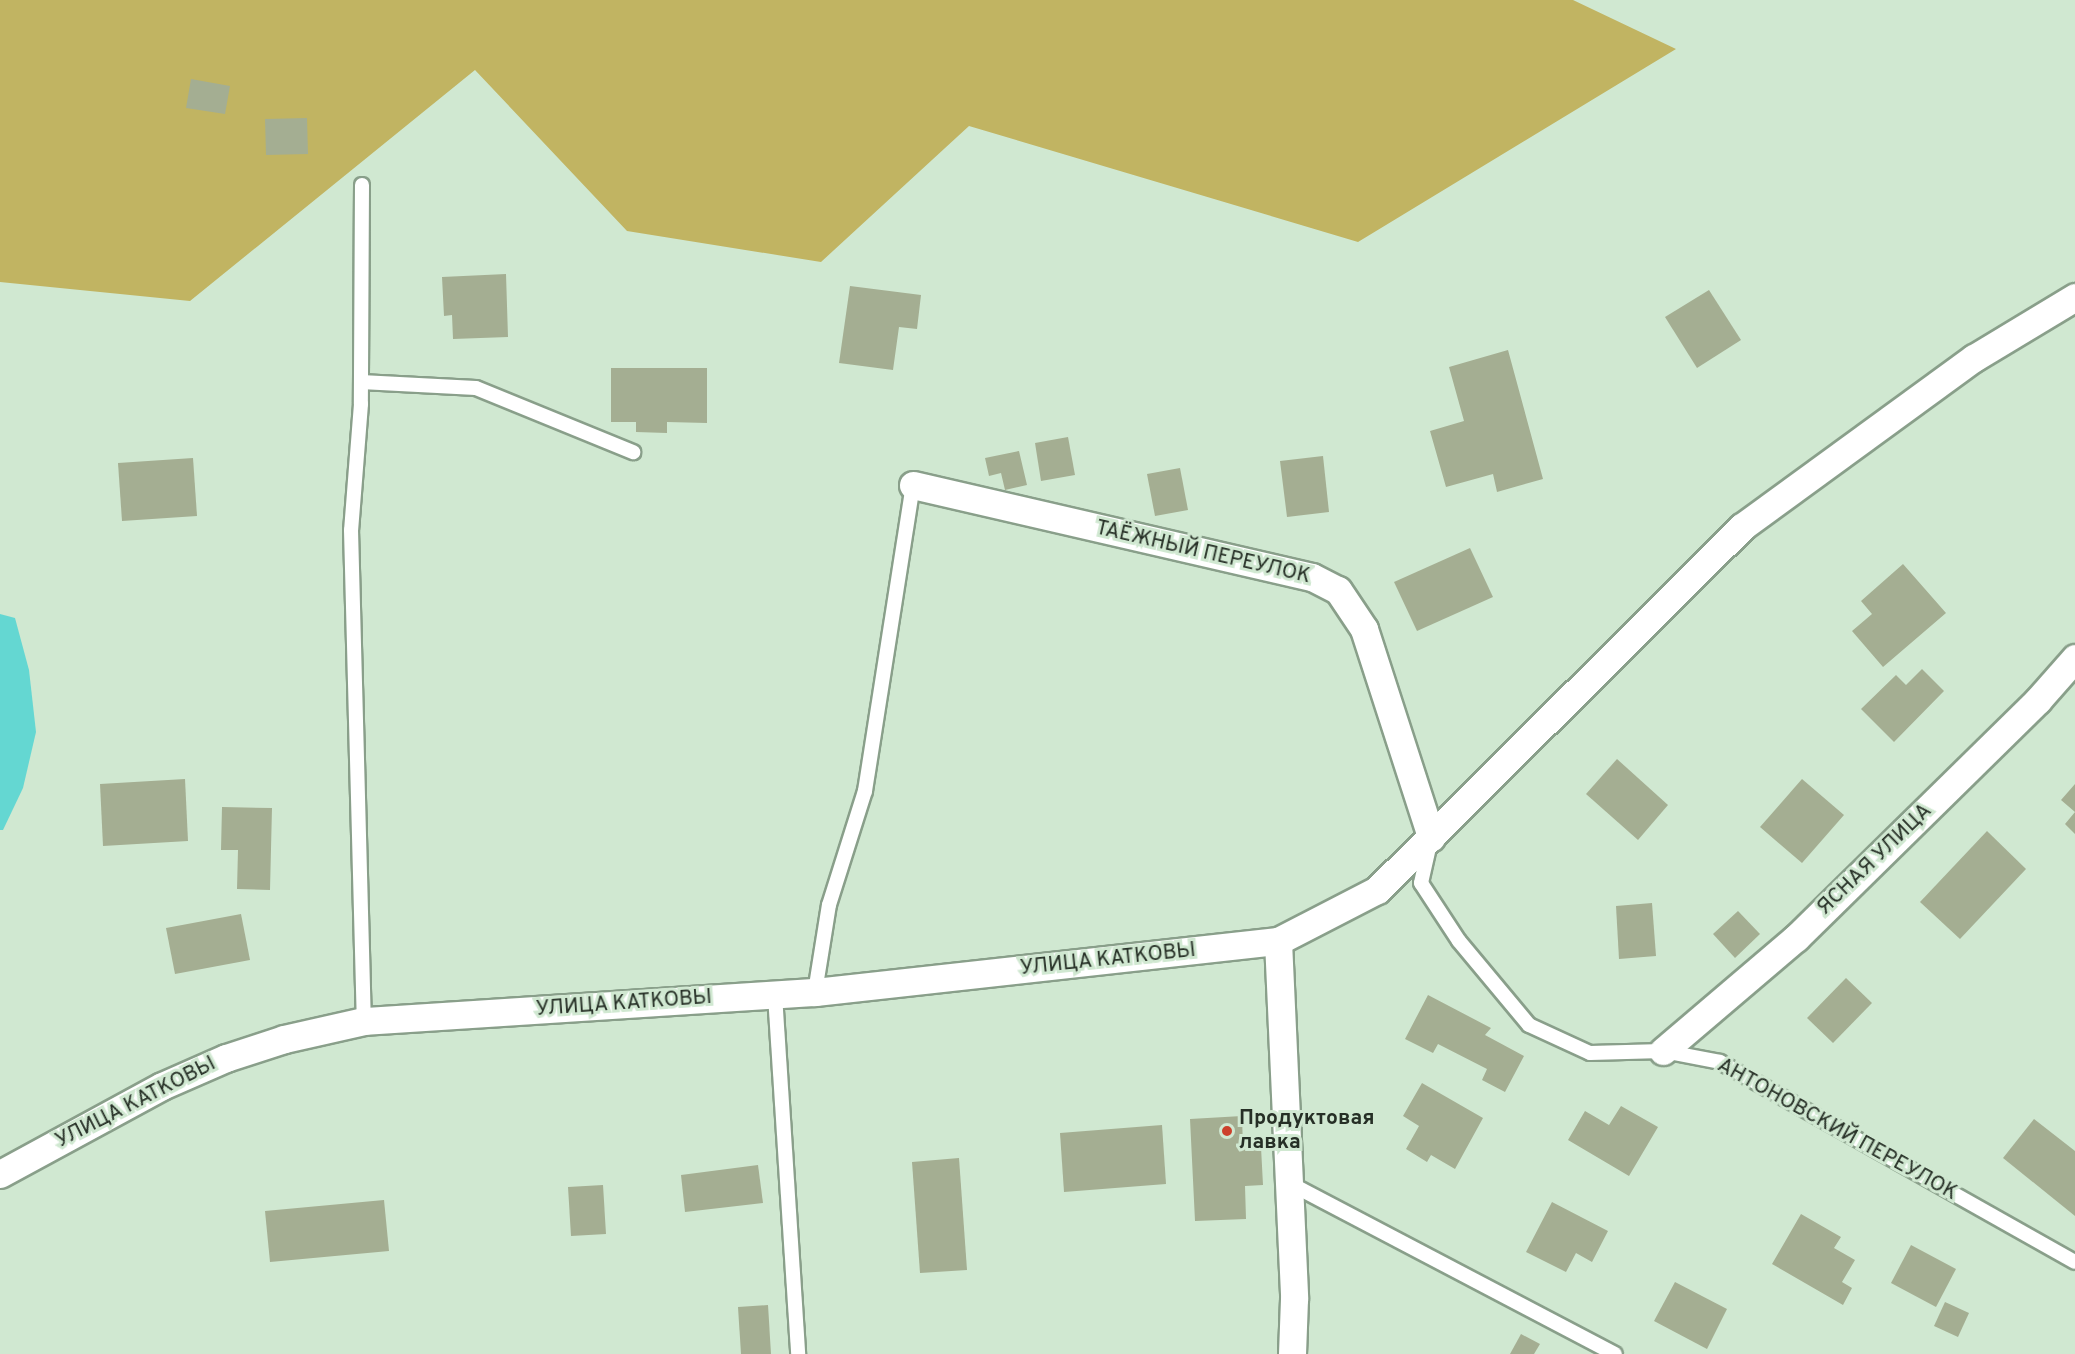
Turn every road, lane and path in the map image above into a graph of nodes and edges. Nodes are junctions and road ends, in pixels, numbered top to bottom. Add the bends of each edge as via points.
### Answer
1 (362, 185) dead end
2 (2075, 297) edge
3 (361, 381) junction
4 (633, 452) dead end
5 (913, 485) joint
6 (2075, 658) edge
7 (1431, 837) junction
8 (1278, 941) junction
9 (815, 992) junction
10 (775, 995) junction
11 (364, 1021) junction
12 (1663, 1051) junction
13 (0, 1174) edge
14 (1289, 1183) junction
15 (2075, 1262) edge
16 (798, 1354) edge
17 (1292, 1354) edge
18 (1615, 1354) edge

1 - 3 lane
2 - 7 street via 1974,358 1742,527
3 - 4 lane via 476,388
3 - 11 lane via 351,530
5 - 7 street, ТАЁЖНЫЙ ПЕРЕУЛОК via 1312,577 1338,590 1364,629
5 - 9 lane via 865,791 829,905
6 - 12 street, ЯСНАЯ УЛИЦА via 2038,700 1796,938
7 - 8 street via 1377,890
7 - 12 lane, АНТОНОВСКИЙ ПЕРЕУЛОК via 1420,883 1459,941 1529,1025 1590,1053
8 - 9 street, УЛИЦА КАТКОВЫ
8 - 14 street
9 - 10 street, УЛИЦА КАТКОВЫ
10 - 11 street, УЛИЦА КАТКОВЫ
10 - 16 lane
11 - 13 street, УЛИЦА КАТКОВЫ via 284,1039 226,1058 162,1086
12 - 15 lane, АНТОНОВСКИЙ ПЕРЕУЛОК via 1720,1062
14 - 17 street
14 - 18 lane

